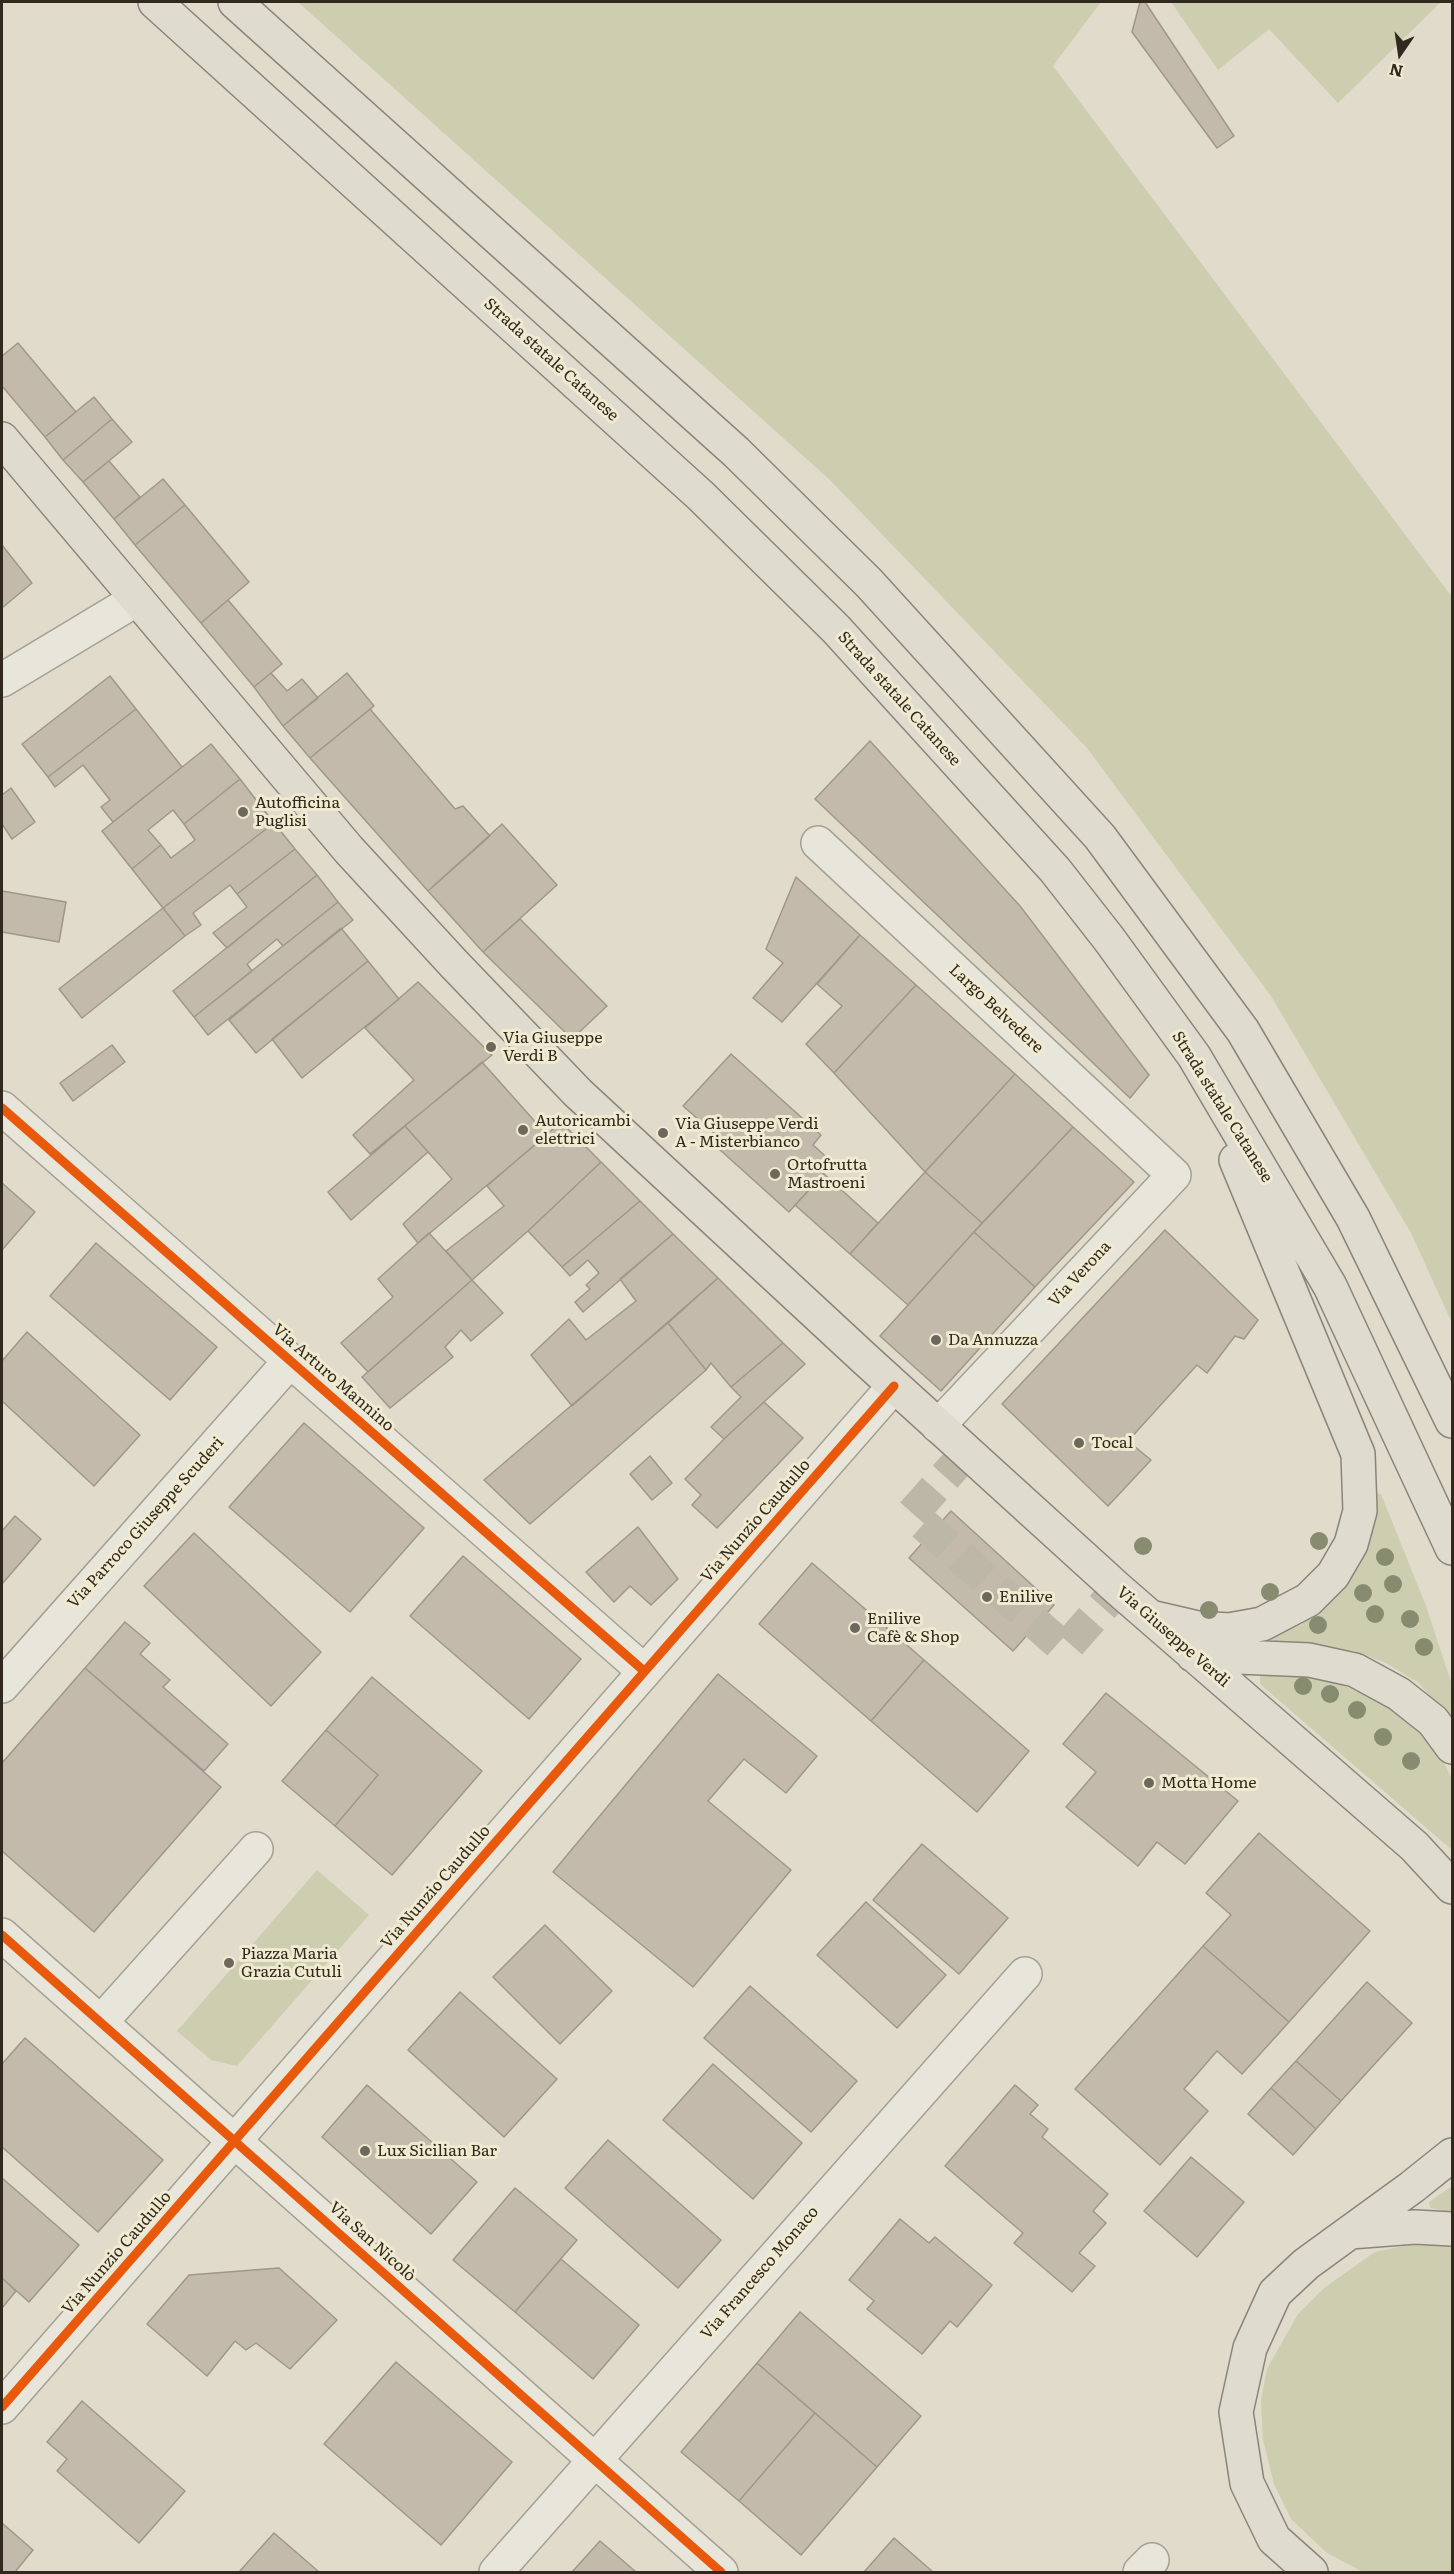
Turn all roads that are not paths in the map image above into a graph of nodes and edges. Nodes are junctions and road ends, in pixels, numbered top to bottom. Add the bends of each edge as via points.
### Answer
1 (155, 2) edge
2 (235, 2) edge
3 (2, 439) edge
4 (137, 599) junction
5 (2, 680) edge
6 (818, 843) dead end
7 (1194, 1056) junction
8 (2, 1108) edge
9 (1173, 1175) joint
10 (290, 1361) junction
11 (894, 1386) junction
12 (1452, 1421) edge
13 (938, 1426) junction
14 (1452, 1548) edge
15 (1149, 1616) junction
16 (1229, 1630) junction
17 (1193, 1654) junction
18 (645, 1671) junction
19 (2, 1686) edge
20 (1452, 1748) edge
21 (256, 1849) dead end
22 (1452, 1887) edge
23 (2, 1935) edge
24 (1025, 1974) dead end
25 (101, 2022) junction
26 (235, 2140) junction
27 (1452, 2155) edge
28 (1452, 2229) edge
29 (1348, 2232) junction
30 (2, 2408) edge
31 (595, 2461) junction
32 (496, 2572) edge
33 (722, 2572) edge
34 (1311, 2572) edge

1 - 7 main road, Strada statale Catanese via 701,496 836,629 1055,870
2 - 12 main road via 736,452 869,583 1100,837 1243,1031 1353,1218
3 - 4 main road, Via Giuseppe Verdi
4 - 5 street
4 - 11 main road, Via Giuseppe Verdi via 349,850 455,965 578,1092
6 - 9 street, Largo Belvedere
7 - 14 main road, Strada statale Catanese via 1330,1286
7 - 16 main road via 1358,1454 1360,1511 1351,1544 1333,1575 1308,1600 1262,1624
8 - 10 street, Via Arturo Mannino
9 - 13 street, Via Verona
10 - 18 street, Via Arturo Mannino
10 - 19 street, Via Parroco Giuseppe Scuderi
11 - 13 main road, Via Giuseppe Verdi
11 - 18 street, Via Nunzio Caudullo
13 - 15 main road, Via Giuseppe Verdi
15 - 16 main road via 1198,1628
15 - 17 main road, Via Giuseppe Verdi
16 - 17 main road
17 - 20 main road via 1309,1660 1354,1670 1400,1694 1433,1721
17 - 22 main road, Via Giuseppe Verdi via 1414,1846
18 - 26 street, Via Nunzio Caudullo
21 - 25 street
23 - 25 street, Via San Nicolò
24 - 31 street, Via Francesco Monaco
25 - 26 street, Via San Nicolò
26 - 30 street, Via Nunzio Caudullo
26 - 31 street, Via San Nicolò
27 - 29 main road
28 - 29 main road via 1415,2227
29 - 34 main road via 1275,2293 1250,2348 1236,2412 1247,2483 1274,2539
31 - 32 street, Via Francesco Monaco
31 - 33 street, Via San Nicolò

